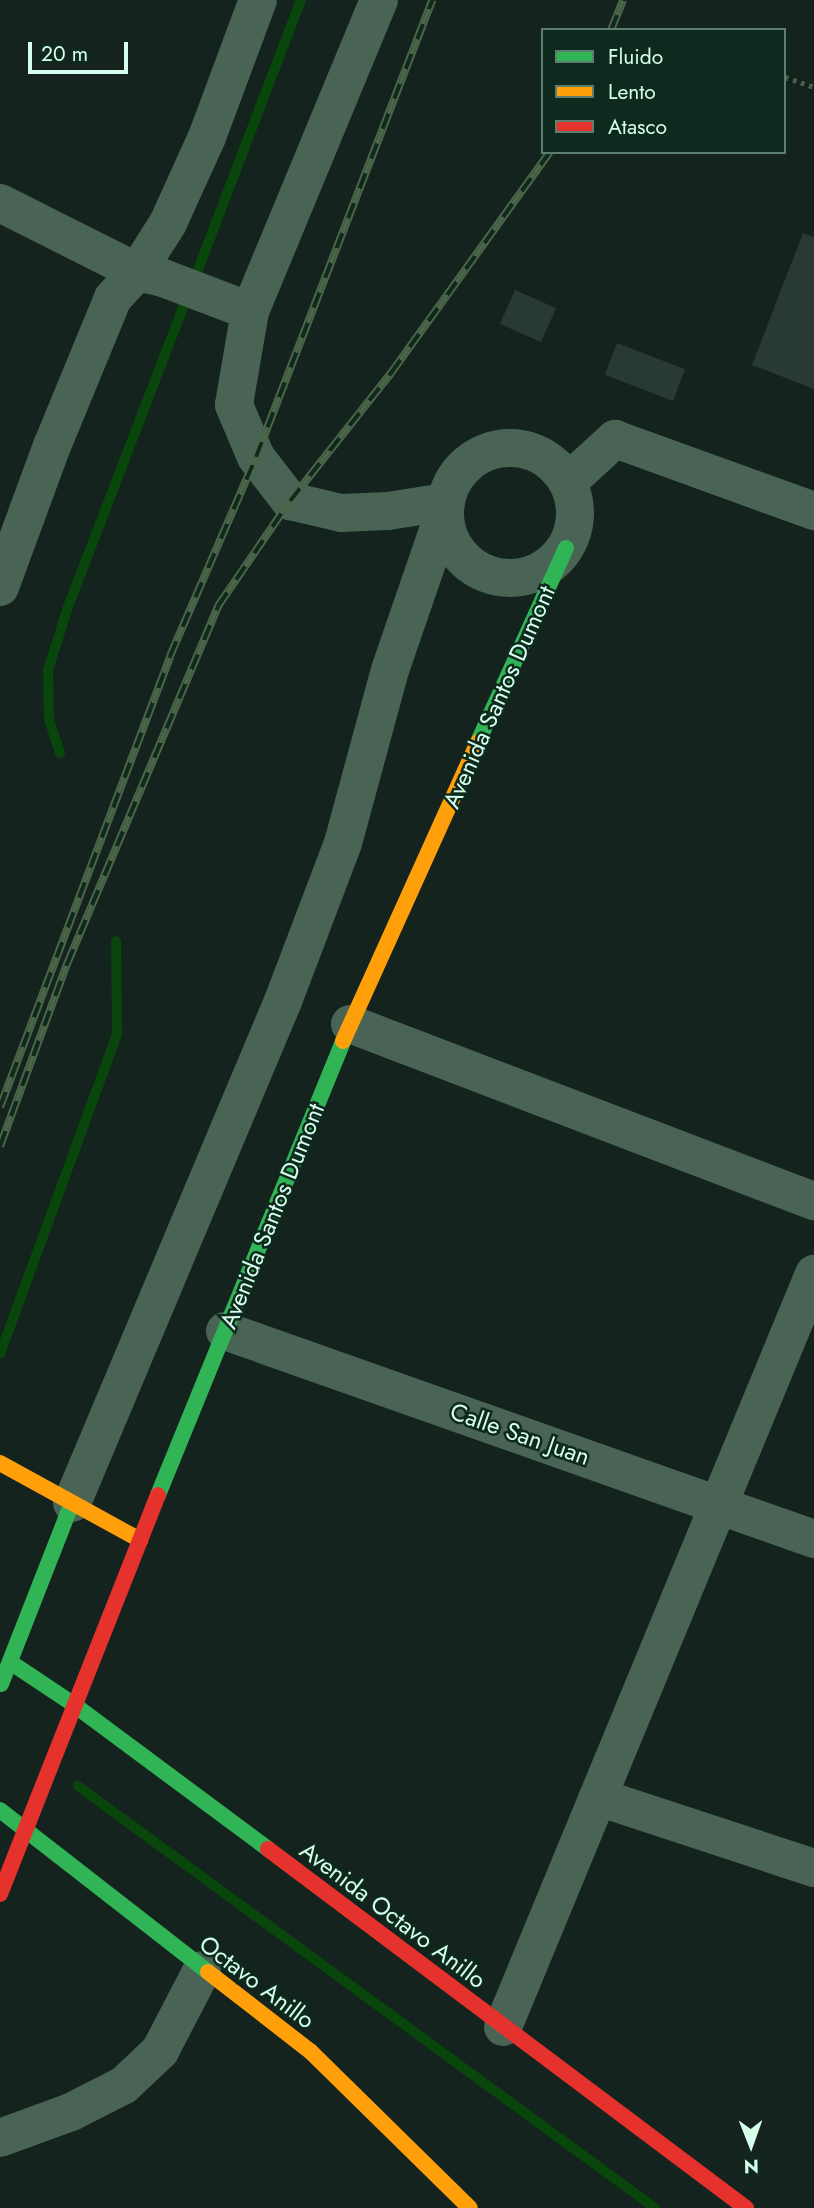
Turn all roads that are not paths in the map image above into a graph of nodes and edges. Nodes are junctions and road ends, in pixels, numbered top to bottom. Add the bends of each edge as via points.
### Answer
1 (258, 0) edge
2 (379, 0) edge
3 (0, 202) edge
4 (150, 275) junction
5 (235, 306) junction
6 (568, 482) junction
7 (444, 507) junction
8 (814, 512) edge
9 (566, 548) junction
10 (0, 587) edge
11 (350, 1024) junction
12 (814, 1201) edge
13 (814, 1274) edge
14 (225, 1331) junction
15 (0, 1463) edge
16 (72, 1503) junction
17 (719, 1505) junction
18 (814, 1539) edge
19 (140, 1540) junction
20 (10, 1662) junction
21 (0, 1687) edge
22 (73, 1704) junction
23 (598, 1797) junction
24 (0, 1810) edge
25 (26, 1829) junction
26 (814, 1868) edge
27 (0, 1894) edge
28 (202, 1970) junction
29 (503, 2026) junction
30 (0, 2138) edge
31 (470, 2208) edge
32 (746, 2208) edge

1 - 4 street
2 - 5 street
3 - 4 street
4 - 5 street
4 - 10 street via 113,298 51,446
5 - 7 street via 234,405 256,457 290,501 341,513
6 - 7 street via 554,464 534,452 496,449 462,468 450,484
6 - 8 street via 615,439
6 - 9 street, Avenida Santos Dumont via 575,504 574,527
7 - 9 street, Avenida Santos Dumont via 447,533 456,552 490,575 511,579 531,575 550,566
7 - 16 street via 390,670 338,855 283,1000
9 - 11 street, Avenida Santos Dumont
11 - 12 street
11 - 14 street, Avenida Santos Dumont
13 - 17 street
14 - 17 street, Calle San Juan
14 - 19 street, Avenida Santos Dumont
15 - 16 street
16 - 19 street
16 - 20 street
17 - 18 street, Calle San Juan
17 - 23 street
19 - 22 street, Avenida Santos Dumont
20 - 21 street
20 - 22 street, Avenida Octavo Anillo
22 - 25 street, Avenida Santos Dumont
22 - 29 street, Avenida Octavo Anillo
23 - 26 street
23 - 29 street
24 - 25 street, Octavo Anillo
25 - 27 street, Avenida Santos Dumont
25 - 28 street, Octavo Anillo
28 - 30 street via 160,2051 124,2085 71,2112
28 - 31 street, Octavo Anillo via 310,2051
29 - 32 street, Avenida Octavo Anillo

